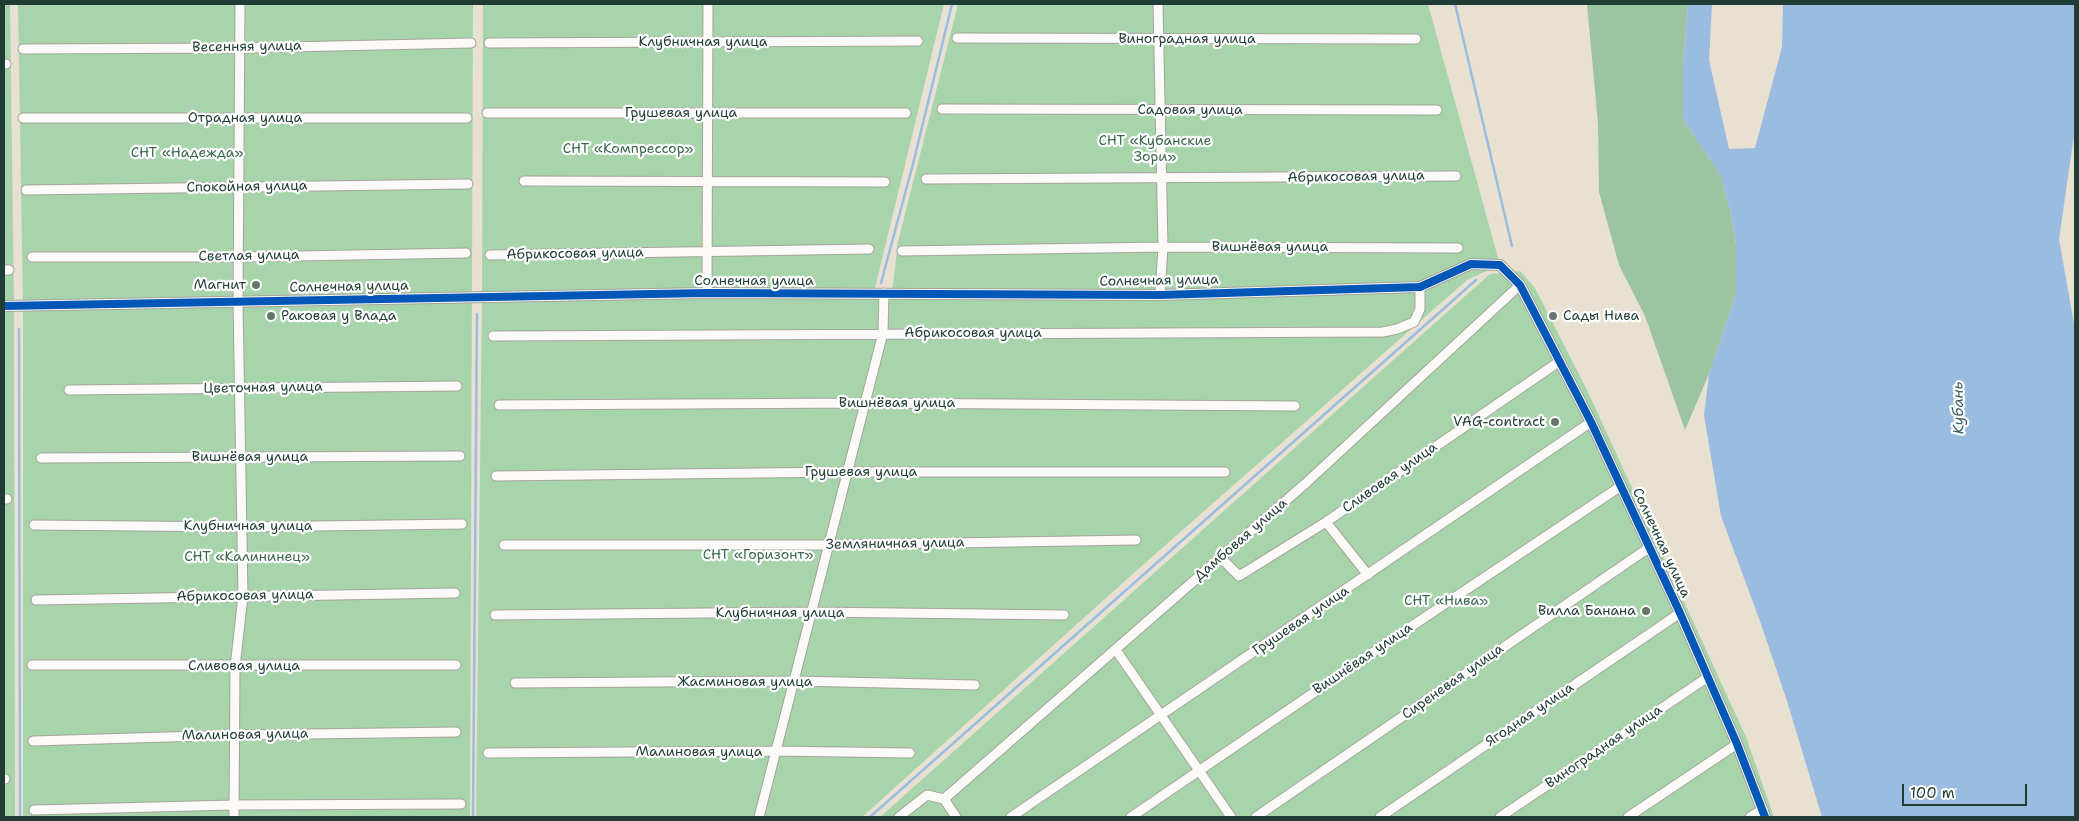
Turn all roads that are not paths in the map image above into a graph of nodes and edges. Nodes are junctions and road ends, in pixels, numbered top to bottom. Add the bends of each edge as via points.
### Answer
1 (240, 4) edge
2 (708, 4) edge
3 (1158, 4) edge
4 (957, 38) dead end
5 (1158, 39) junction
6 (1416, 39) dead end
7 (918, 41) dead end
8 (708, 42) junction
9 (470, 43) dead end
10 (489, 43) dead end
11 (241, 48) junction
12 (23, 49) dead end
13 (942, 109) dead end
14 (1160, 110) junction
15 (1436, 110) dead end
16 (487, 113) dead end
17 (708, 113) junction
18 (906, 113) dead end
19 (23, 118) dead end
20 (239, 118) junction
21 (468, 118) dead end
22 (1456, 176) dead end
23 (1161, 178) junction
24 (926, 179) dead end
25 (524, 181) dead end
26 (707, 182) junction
27 (885, 182) dead end
28 (468, 184) dead end
29 (240, 187) junction
30 (26, 190) dead end
31 (1162, 247) junction
32 (1458, 248) dead end
33 (869, 249) dead end
34 (902, 251) dead end
35 (707, 252) junction
36 (466, 253) dead end
37 (490, 255) dead end
38 (32, 257) dead end
39 (240, 257) junction
40 (1520, 285) junction
41 (1420, 287) junction
42 (707, 293) junction
43 (884, 293) junction
44 (1160, 295) junction
45 (238, 301) junction
46 (4, 306) edge
47 (883, 333) junction
48 (494, 336) dead end
49 (1560, 361) junction
50 (457, 386) dead end
51 (240, 388) junction
52 (69, 390) dead end
53 (864, 403) junction
54 (499, 405) dead end
55 (1295, 406) dead end
56 (1591, 422) junction
57 (460, 456) dead end
58 (241, 457) junction
59 (41, 458) dead end
60 (846, 472) junction
61 (1225, 472) dead end
62 (496, 476) dead end
63 (1620, 486) junction
64 (1326, 522) junction
65 (462, 524) dead end
66 (34, 525) dead end
67 (243, 527) junction
68 (1136, 540) dead end
69 (504, 545) dead end
70 (828, 545) junction
71 (1650, 546) junction
72 (1221, 558) junction
73 (1368, 575) junction
74 (455, 593) dead end
75 (243, 596) junction
76 (36, 600) dead end
77 (813, 612) junction
78 (1680, 613) junction
79 (496, 615) dead end
80 (1064, 615) dead end
81 (1116, 650) junction
82 (32, 666) dead end
83 (456, 666) dead end
84 (235, 667) junction
85 (1708, 677) junction
86 (795, 681) junction
87 (515, 683) dead end
88 (975, 685) dead end
89 (1161, 716) junction
90 (456, 732) dead end
91 (234, 735) junction
92 (33, 741) dead end
93 (1737, 744) junction
94 (775, 751) junction
95 (488, 753) dead end
96 (910, 753) dead end
97 (1199, 772) junction
98 (944, 799) junction
99 (461, 804) dead end
100 (234, 805) junction
101 (34, 810) dead end
102 (1764, 813) edge
103 (234, 817) edge
104 (759, 817) edge
105 (899, 817) edge
106 (956, 817) edge
107 (1011, 817) edge
108 (1131, 817) edge
109 (1231, 817) edge
110 (1256, 817) edge
111 (1380, 817) edge
112 (1500, 817) edge
113 (1628, 817) edge
114 (1750, 817) edge

1 - 11 street
2 - 8 street
3 - 5 street
4 - 5 street, Виноградная улица
5 - 6 street, Виноградная улица
5 - 14 street
7 - 8 street, Клубничная улица
8 - 10 street, Клубничная улица
8 - 17 street
9 - 11 street, Весенняя улица
11 - 12 street, Весенняя улица
11 - 20 street
13 - 14 street, Садовая улица
14 - 15 street, Садовая улица
14 - 23 street
16 - 17 street, Грушевая улица
17 - 18 street, Грушевая улица
17 - 26 street
19 - 20 street, Отрадная улица
20 - 21 street, Отрадная улица
20 - 29 street
22 - 23 street, Абрикосовая улица
23 - 24 street, Абрикосовая улица
23 - 31 street
25 - 26 street
26 - 27 street
26 - 35 street
28 - 29 street, Спокойная улица
29 - 30 street, Спокойная улица
29 - 39 street
31 - 32 street, Вишнёвая улица
31 - 34 street, Вишнёвая улица
31 - 44 street
33 - 35 street, Абрикосовая улица
35 - 37 street, Абрикосовая улица
35 - 42 street
36 - 39 street, Светлая улица
38 - 39 street, Светлая улица
39 - 45 street
40 - 41 street, Солнечная улица via 1500,265 1471,264
40 - 49 street, Солнечная улица
40 - 72 street, Дамбовая улица
41 - 44 street, Солнечная улица
41 - 47 street, Абрикосовая улица via 1420,309 1414,322 1383,332
42 - 43 street, Солнечная улица
42 - 45 street, Солнечная улица
43 - 44 street, Солнечная улица
43 - 47 street
45 - 46 street, Солнечная улица
45 - 51 street
47 - 48 street, Абрикосовая улица
47 - 53 street
49 - 56 street, Солнечная улица
49 - 64 street, Сливовая улица
50 - 51 street, Цветочная улица
51 - 52 street, Цветочная улица
51 - 58 street
53 - 54 street, Вишнёвая улица
53 - 55 street, Вишнёвая улица
53 - 60 street
56 - 63 street, Солнечная улица
56 - 73 street, Грушевая улица
57 - 58 street, Вишнёвая улица
58 - 59 street, Вишнёвая улица
58 - 67 street
60 - 61 street, Грушевая улица
60 - 62 street, Грушевая улица
60 - 70 street
63 - 71 street, Солнечная улица
63 - 97 street, Вишнёвая улица
64 - 72 street, Сливовая улица via 1239,576
64 - 73 street
65 - 67 street, Клубничная улица
66 - 67 street, Клубничная улица
67 - 75 street
68 - 70 street, Земляничная улица
69 - 70 street, Земляничная улица
70 - 77 street
71 - 78 street, Солнечная улица
71 - 110 street, Сиреневая улица
72 - 81 street, Дамбовая улица
73 - 89 street, Грушевая улица
74 - 75 street, Абрикосовая улица
75 - 76 street, Абрикосовая улица
75 - 84 street
77 - 79 street, Клубничная улица
77 - 80 street, Клубничная улица
77 - 86 street
78 - 85 street, Солнечная улица
78 - 111 street, Ягодная улица
81 - 89 street
81 - 98 street, Дамбовая улица
82 - 84 street, Сливовая улица
83 - 84 street, Сливовая улица
84 - 91 street
85 - 93 street, Солнечная улица
85 - 112 street, Виноградная улица
86 - 87 street, Жасминовая улица
86 - 88 street, Жасминовая улица
86 - 94 street
89 - 97 street
89 - 107 street, Грушевая улица
90 - 91 street, Малиновая улица
91 - 92 street, Малиновая улица
91 - 100 street
93 - 102 street, Солнечная улица
93 - 113 street
94 - 95 street, Малиновая улица
94 - 96 street, Малиновая улица
94 - 104 street
97 - 108 street, Вишнёвая улица
97 - 109 street
98 - 105 street via 927,795
98 - 106 street
99 - 100 street
100 - 101 street
100 - 103 street
102 - 114 street

